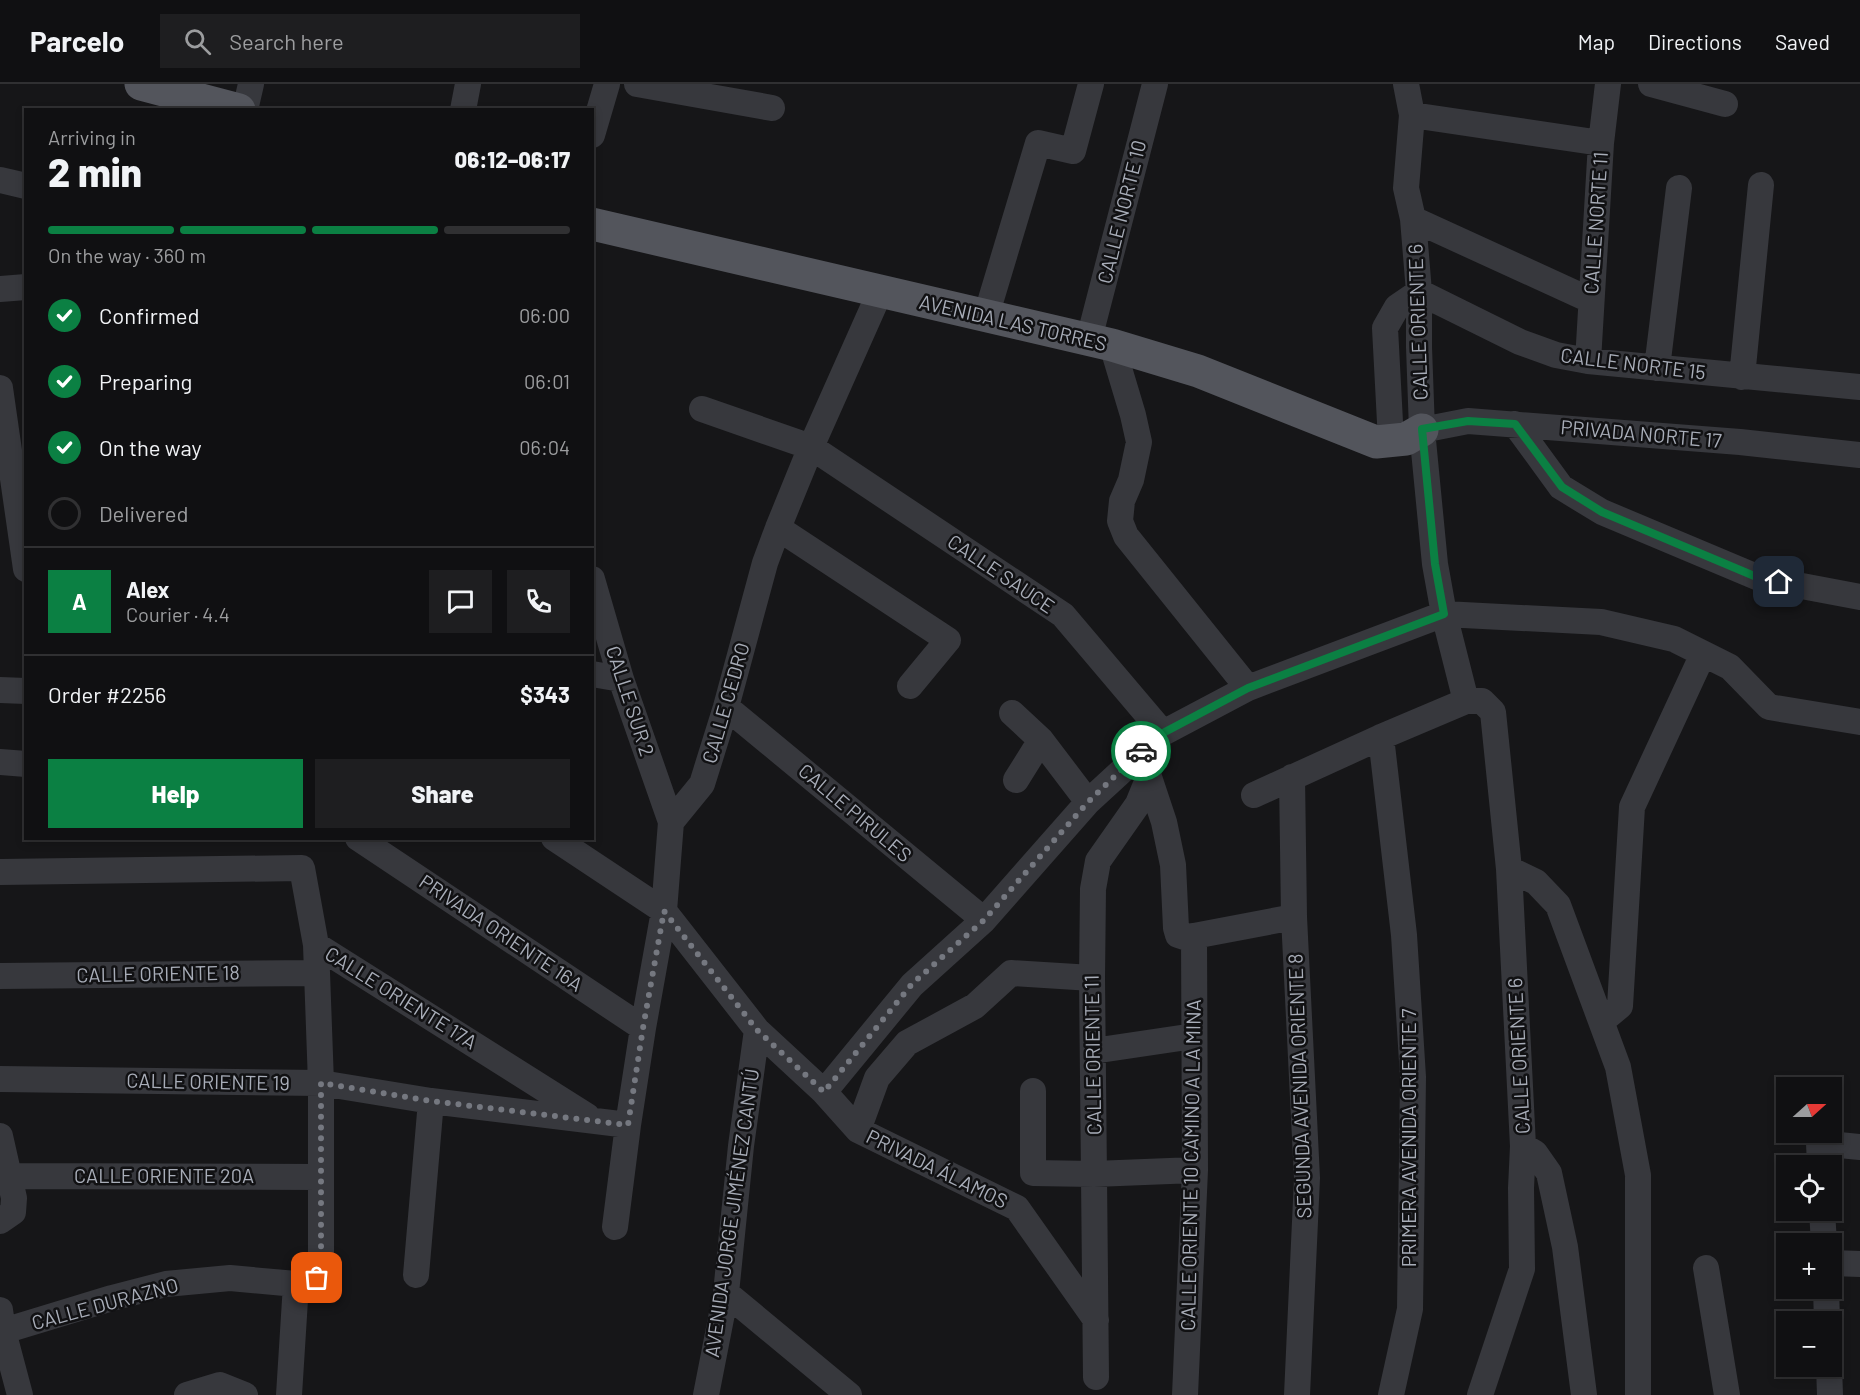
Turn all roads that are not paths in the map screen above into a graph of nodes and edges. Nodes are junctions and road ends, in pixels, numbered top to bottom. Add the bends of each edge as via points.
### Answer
1 (141, 84) edge
2 (251, 84) edge
3 (468, 84) edge
4 (607, 84) edge
5 (636, 84) edge
6 (1091, 84) edge
7 (1155, 84) edge
8 (1406, 84) edge
9 (1608, 84) edge
10 (1651, 84) edge
11 (1725, 104) dead end
12 (231, 108) edge
13 (245, 108) edge
14 (463, 108) edge
15 (772, 108) dead end
16 (1412, 115) junction
17 (594, 128) edge
18 (1601, 143) junction
19 (0, 180) edge
20 (1761, 185) dead end
21 (24, 186) edge
22 (1678, 188) dead end
23 (1413, 219) junction
24 (594, 224) edge
25 (24, 287) edge
26 (0, 289) edge
27 (880, 292) junction
28 (1419, 292) junction
29 (1590, 300) junction
30 (986, 316) junction
31 (1101, 342) junction
32 (1588, 361) junction
33 (1657, 368) junction
34 (1742, 377) junction
35 (1860, 387) edge
36 (0, 388) edge
37 (702, 409) dead end
38 (1515, 424) junction
39 (1422, 429) junction
40 (1391, 441) junction
41 (811, 447) junction
42 (11, 452) edge
43 (1860, 455) edge
44 (778, 528) junction
45 (24, 553) edge
46 (594, 586) edge
47 (1860, 597) edge
48 (1444, 614) junction
49 (1703, 654) junction
50 (594, 674) edge
51 (621, 679) junction
52 (910, 686) dead end
53 (1248, 688) junction
54 (0, 690) edge
55 (24, 692) edge
56 (1467, 701) junction
57 (726, 707) junction
58 (1012, 713) dead end
59 (1860, 722) edge
60 (1381, 737) junction
61 (1041, 740) junction
62 (1153, 740) junction
63 (0, 762) edge
64 (24, 764) edge
65 (1149, 777) junction
66 (1292, 777) junction
67 (1016, 780) dead end
68 (1254, 795) dead end
69 (1088, 802) junction
70 (671, 822) junction
71 (361, 840) edge
72 (557, 840) edge
73 (1509, 869) junction
74 (0, 872) edge
75 (664, 911) junction
76 (1294, 917) junction
77 (984, 920) junction
78 (1185, 932) junction
79 (316, 945) junction
80 (317, 973) junction
81 (0, 976) edge
82 (1092, 978) junction
83 (1602, 1022) junction
84 (643, 1028) junction
85 (757, 1030) junction
86 (1194, 1036) junction
87 (1093, 1051) junction
88 (0, 1079) edge
89 (321, 1083) junction
90 (1032, 1091) dead end
91 (824, 1092) junction
92 (431, 1101) junction
93 (594, 1120) junction
94 (628, 1125) junction
95 (858, 1131) junction
96 (1, 1144) edge
97 (1523, 1146) junction
98 (1860, 1147) edge
99 (1820, 1154) edge
100 (1195, 1170) junction
101 (1094, 1174) junction
102 (8, 1176) junction
103 (321, 1177) junction
104 (6, 1217) edge
105 (615, 1227) dead end
106 (1842, 1263) edge
107 (1860, 1264) edge
108 (1706, 1268) dead end
109 (416, 1275) dead end
110 (307, 1281) junction
111 (726, 1293) junction
112 (1096, 1320) junction
113 (1, 1325) edge
114 (1096, 1377) dead end
115 (1829, 1377) edge
116 (20, 1395) edge
117 (187, 1395) edge
118 (244, 1395) edge
119 (289, 1395) edge
120 (706, 1395) edge
121 (849, 1395) edge
122 (1185, 1395) edge
123 (1297, 1395) edge
124 (1391, 1395) edge
125 (1480, 1395) edge
126 (1584, 1395) edge
127 (1638, 1395) edge
128 (1727, 1395) edge
129 (1830, 1395) edge

1 - 12 main road
2 - 13 street
3 - 14 street
4 - 17 street
5 - 15 street
6 - 30 street via 1072,151 1038,143
7 - 31 street, CALLE NORTE 10
8 - 16 street, CALLE ORIENTE 6
9 - 18 street, CALLE NORTE 11
10 - 11 street
16 - 18 street
16 - 23 street, CALLE ORIENTE 6 via 1406,188
18 - 29 street, CALLE NORTE 11
19 - 21 street
20 - 34 street
22 - 33 street
23 - 28 street, CALLE ORIENTE 6
23 - 29 street
24 - 27 main road, AVENIDA LAS TORRES
25 - 26 street
27 - 30 main road, AVENIDA LAS TORRES
27 - 41 street, CALLE CEDRO
28 - 32 street, CALLE NORTE 15 via 1520,342
28 - 39 street, CALLE ORIENTE 6
28 - 40 street via 1397,307 1384,328
29 - 32 street, CALLE NORTE 11
30 - 31 main road, AVENIDA LAS TORRES
31 - 40 main road, AVENIDA LAS TORRES via 1198,371 1376,442
31 - 53 street via 1133,415 1139,442 1122,501 1120,521 1126,536
32 - 33 street, CALLE NORTE 15
33 - 34 street, CALLE NORTE 15
34 - 35 street, CALLE NORTE 15
36 - 42 street
37 - 41 street, CALLE SAUCE
38 - 39 street, PRIVADA NORTE 17 via 1468,421
38 - 43 street, PRIVADA NORTE 17
38 - 47 street via 1562,487 1602,512 1759,578
39 - 40 main road, AVENIDA LAS TORRES via 1406,439
39 - 48 street, CALLE ORIENTE 6 via 1435,564
41 - 44 street, CALLE CEDRO
41 - 62 street, CALLE SAUCE via 1063,615
42 - 45 street
44 - 52 street via 948,640
44 - 57 street, CALLE CEDRO
46 - 51 street, CALLE SUR 2
48 - 49 street via 1601,622 1674,639
48 - 53 street
48 - 56 street, CALLE ORIENTE 6
49 - 59 street via 1730,667 1769,707
49 - 83 street via 1632,807 1620,1006
50 - 51 street
51 - 70 street, CALLE SUR 2
53 - 62 street
54 - 55 street
56 - 60 street
56 - 73 street, CALLE ORIENTE 6 via 1482,702 1493,712
57 - 70 street, CALLE CEDRO via 702,784
57 - 77 street, CALLE PIRULES
58 - 61 street
60 - 66 street
60 - 124 street, PRIMERA AVENIDA ORIENTE 7 via 1404,935 1413,1077 1410,1309
61 - 67 street
61 - 69 street
62 - 65 street
62 - 69 street
63 - 64 street
65 - 78 street, CALLE ORIENTE 10 CAMINO A LA MINA via 1164,822
65 - 82 street, CALLE ORIENTE 11 via 1138,804 1098,861 1093,889
66 - 68 street
66 - 76 street, SEGUNDA AVENIDA ORIENTE 8
69 - 77 street
70 - 75 street
71 - 84 street, PRIVADA ORIENTE 16A
72 - 75 street
73 - 83 street via 1536,882 1558,905
73 - 97 street, CALLE ORIENTE 6
74 - 79 street, CALLE ORIENTE 17A via 302,868
75 - 84 street
75 - 85 street
76 - 78 street
76 - 123 street, SEGUNDA AVENIDA ORIENTE 8 via 1307,1178
77 - 91 street via 912,984
78 - 86 street, CALLE ORIENTE 10 CAMINO A LA MINA
79 - 80 street
79 - 93 street, CALLE ORIENTE 17A
80 - 81 street, CALLE ORIENTE 18
80 - 89 street
82 - 87 street, CALLE ORIENTE 11
82 - 95 street via 1011,973 975,1006 907,1043 877,1077
83 - 127 street via 1618,1067 1638,1175
84 - 94 street
85 - 91 street
85 - 111 street, AVENIDA JORGE JIMÉNEZ CANTÚ
86 - 87 street
86 - 100 street, CALLE ORIENTE 10 CAMINO A LA MINA
87 - 101 street, CALLE ORIENTE 11
88 - 89 street, CALLE ORIENTE 19
89 - 92 street, CALLE ORIENTE 19
89 - 103 street
90 - 101 street via 1033,1173
91 - 95 street
92 - 93 street, CALLE ORIENTE 19
92 - 109 street
93 - 94 street, CALLE ORIENTE 19
94 - 105 street
95 - 112 street, PRIVADA ÁLAMOS via 1017,1208
96 - 102 street
97 - 125 street, CALLE ORIENTE 6 via 1522,1269
97 - 126 street via 1535,1153 1550,1173 1565,1247
98 - 99 street
100 - 101 street
100 - 122 street, CALLE ORIENTE 10 CAMINO A LA MINA
101 - 112 street, CALLE ORIENTE 11
102 - 103 street, CALLE ORIENTE 20A
102 - 104 street via 14,1198
103 - 110 street via 321,1267
106 - 107 street
108 - 128 street
110 - 113 street, CALLE DURAZNO via 230,1278 166,1284
110 - 119 street
111 - 120 street, AVENIDA JORGE JIMÉNEZ CANTÚ
111 - 121 street
112 - 114 street, CALLE ORIENTE 11
113 - 116 street
115 - 129 street
117 - 118 street via 220,1385

